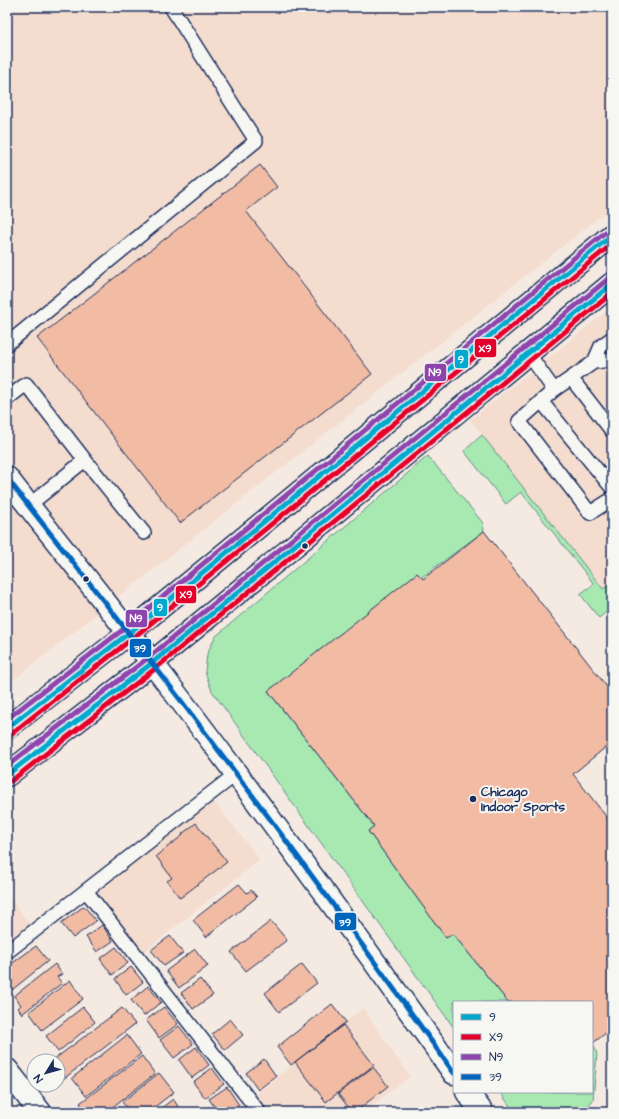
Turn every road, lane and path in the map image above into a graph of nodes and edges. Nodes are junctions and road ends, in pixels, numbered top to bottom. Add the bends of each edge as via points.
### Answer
1 (171, 7) edge
2 (612, 235) edge
3 (612, 284) edge
4 (612, 338) edge
5 (7, 344) edge
6 (528, 353) junction
7 (612, 360) edge
8 (594, 362) junction
9 (571, 378) junction
10 (554, 390) junction
11 (7, 399) edge
12 (541, 401) junction
13 (612, 431) edge
14 (86, 460) junction
15 (7, 478) edge
16 (612, 488) edge
17 (612, 499) edge
18 (28, 506) junction
19 (144, 533) dead end
20 (129, 633) junction
21 (152, 663) junction
22 (7, 728) edge
23 (236, 774) junction
24 (7, 775) edge
25 (86, 891) junction
26 (7, 952) edge
27 (7, 1070) edge
28 (453, 1072) edge
29 (468, 1093) edge
30 (40, 1112) edge
31 (259, 1112) edge
32 (482, 1112) edge

1 - 5 lane via 256,141
2 - 20 main road
3 - 6 main road
4 - 8 lane via 602,346
6 - 10 lane
6 - 21 main road
7 - 8 lane
8 - 9 lane
9 - 10 lane
9 - 13 lane
10 - 12 lane
11 - 14 lane via 26,384
12 - 16 lane
12 - 17 lane via 519,422 590,513
14 - 18 lane
14 - 19 lane
15 - 18 main road
18 - 20 main road
20 - 21 main road
20 - 22 main road
21 - 23 main road
21 - 24 main road
23 - 25 lane
23 - 28 main road via 310,872
25 - 26 lane
25 - 31 lane
27 - 30 main road
29 - 32 main road

